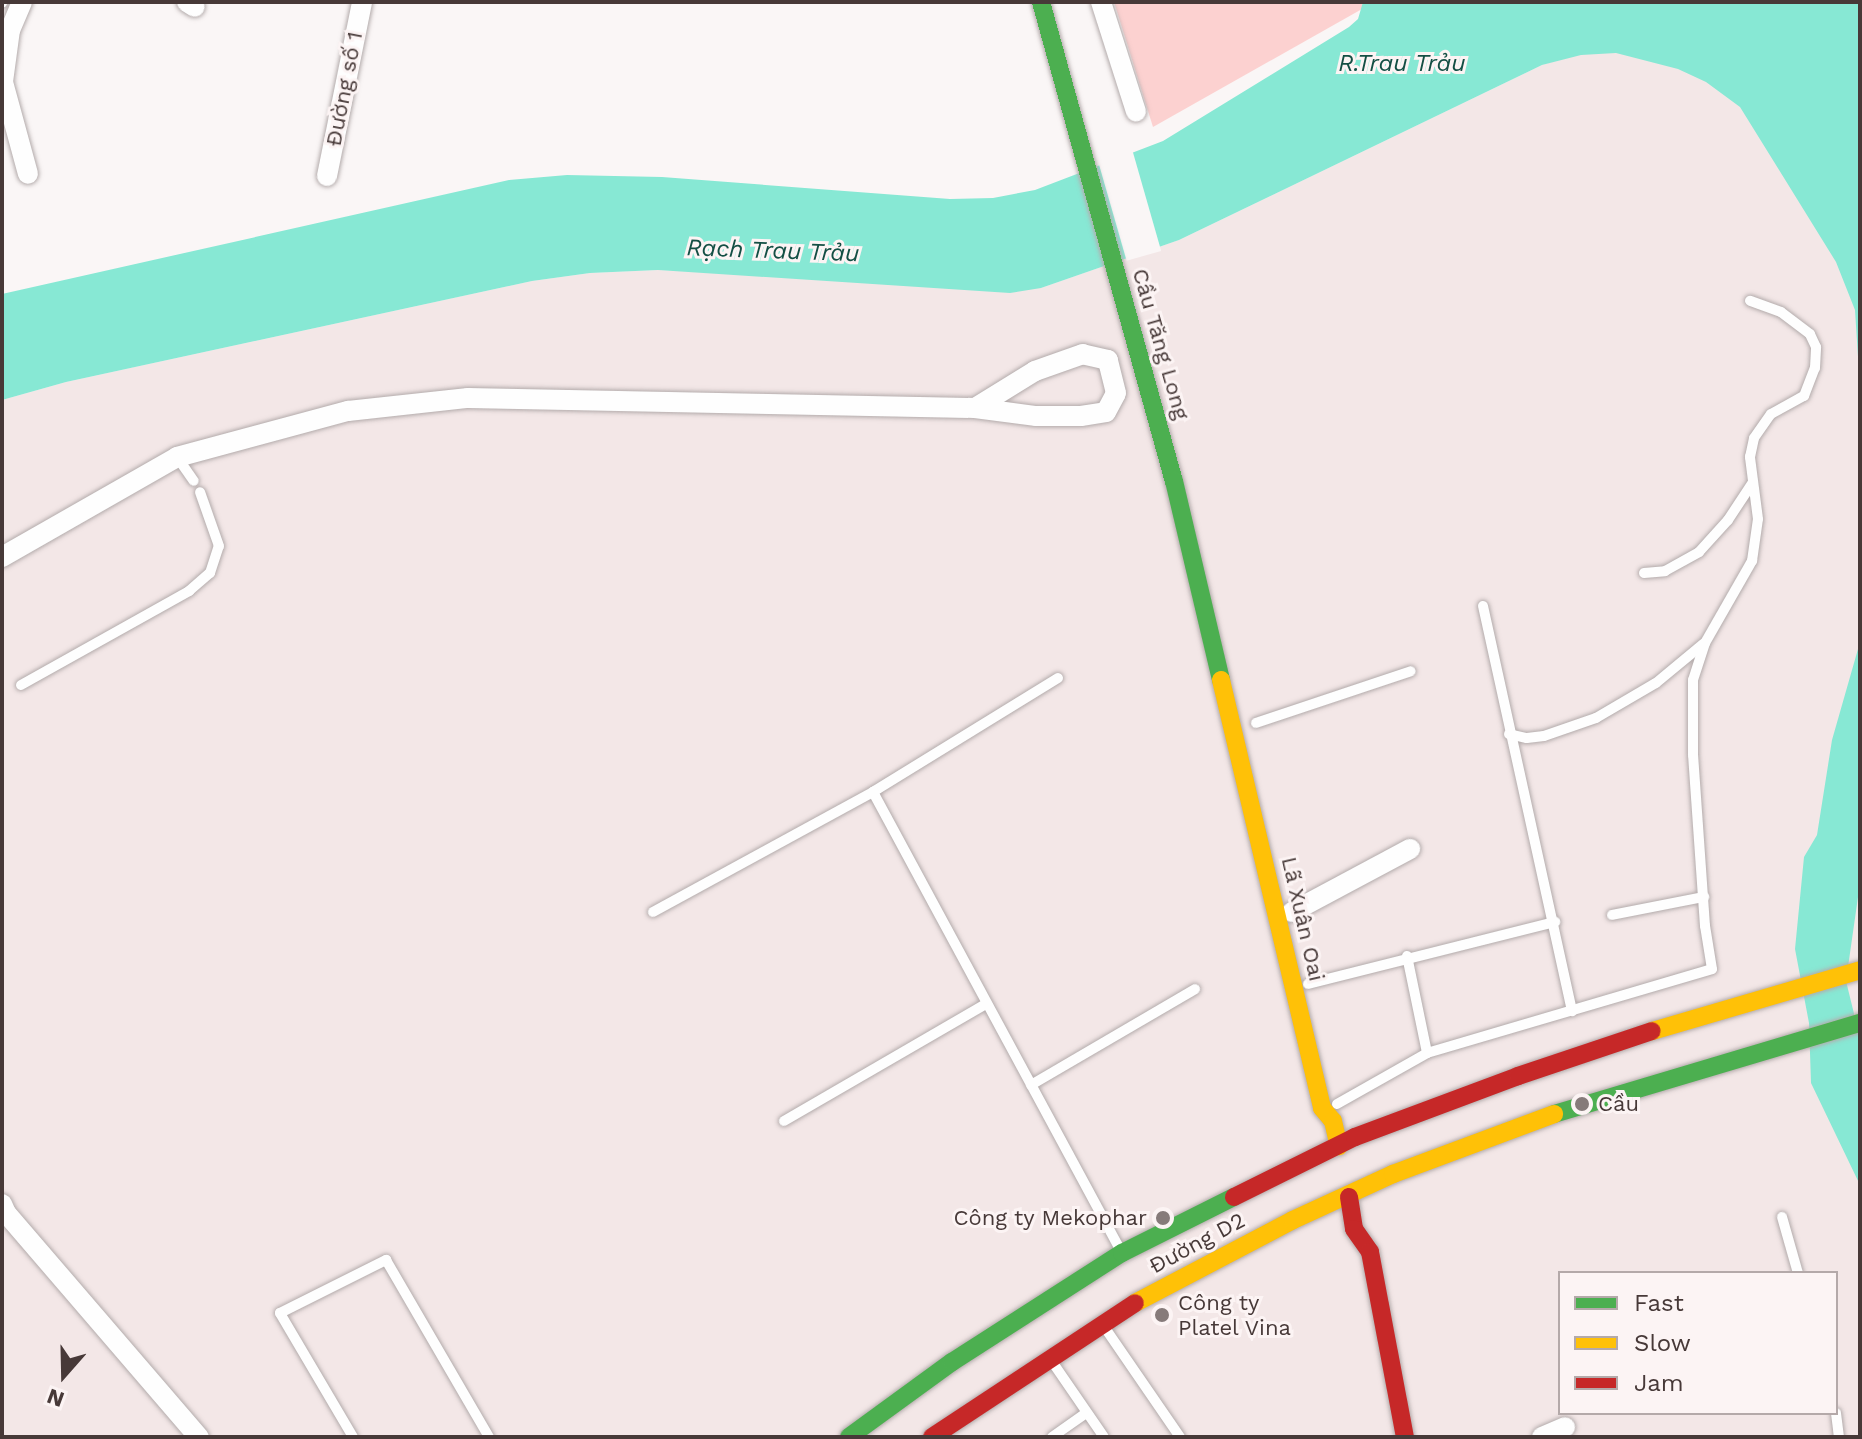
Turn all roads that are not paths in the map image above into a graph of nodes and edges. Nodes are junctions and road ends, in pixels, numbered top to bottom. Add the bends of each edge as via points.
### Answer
1 (22, 2) edge
2 (362, 2) edge
3 (1041, 2) edge
4 (1101, 2) edge
5 (1136, 112) dead end
6 (28, 174) dead end
7 (327, 176) dead end
8 (1750, 301) dead end
9 (975, 408) junction
10 (177, 457) junction
11 (194, 481) dead end
12 (1753, 482) junction
13 (200, 492) dead end
14 (2, 557) edge
15 (1644, 573) dead end
16 (1483, 606) dead end
17 (1705, 643) junction
18 (1411, 671) dead end
19 (1058, 678) dead end
20 (21, 685) dead end
21 (1226, 701) joint
22 (1256, 723) dead end
23 (1509, 734) junction
24 (873, 792) junction
25 (1410, 849) dead end
26 (1704, 897) junction
27 (653, 912) dead end
28 (1292, 912) dead end
29 (1612, 915) dead end
30 (1555, 922) junction
31 (1407, 956) junction
32 (1860, 970) edge
33 (1308, 984) dead end
34 (1195, 989) dead end
35 (986, 1004) junction
36 (1572, 1011) junction
37 (1860, 1023) edge
38 (1427, 1053) junction
39 (1031, 1085) junction
40 (1337, 1104) dead end
41 (784, 1121) dead end
42 (1342, 1158) junction
43 (1349, 1197) junction
44 (3, 1210) edge
45 (1782, 1217) dead end
46 (1122, 1253) junction
47 (1093, 1271) junction
48 (1797, 1271) edge
49 (1102, 1323) junction
50 (1050, 1358) junction
51 (1032, 1370) junction
52 (1086, 1413) junction
53 (1836, 1415) edge
54 (1565, 1427) dead end
55 (199, 1437) edge
56 (353, 1437) edge
57 (489, 1437) edge
58 (825, 1437) edge
59 (849, 1437) edge
60 (932, 1437) edge
61 (957, 1437) edge
62 (1052, 1437) edge
63 (1104, 1437) edge
64 (1180, 1437) edge
65 (1405, 1437) edge
66 (1542, 1437) edge
67 (1839, 1437) edge

1 - 6 street via 10,30 3,82
2 - 7 street, Đường số 1
3 - 21 main road, Cầu Tăng Long via 1174,481
4 - 5 street
8 - 12 lane via 1797,322 1816,347 1812,383 1804,396 1761,424 1750,457
9 - 9 street via 1081,416 1106,412 1116,393 1108,360 1083,354 1035,371
9 - 10 street via 468,398 348,411
10 - 11 lane
10 - 14 street
12 - 15 lane via 1699,552 1665,571
12 - 17 lane via 1758,519 1752,561
13 - 20 lane via 219,546 210,573 189,591
16 - 23 lane
17 - 23 lane via 1629,702 1596,718 1544,736
17 - 26 lane via 1693,680 1691,720
18 - 22 lane
19 - 24 lane
21 - 42 main road, Lã Xuân Oai via 1322,1108 1333,1121
23 - 30 lane
24 - 27 lane
24 - 35 lane
25 - 28 street
26 - 29 lane
26 - 36 lane via 1712,969
30 - 31 lane
30 - 36 lane
31 - 33 lane
31 - 38 lane
32 - 42 main road, Đường D2 via 1659,1029 1377,1128
34 - 39 lane
35 - 39 lane
35 - 41 lane
36 - 38 lane
37 - 43 main road, Đường D2 via 1522,1123
38 - 40 lane
39 - 46 lane
42 - 43 main road, Lã Xuân Oai
42 - 46 main road, Đường D2
43 - 49 main road, Đường D2 via 1293,1220
43 - 65 main road, Lã Xuân Oai via 1354,1229 1370,1252
44 - 55 street
45 - 48 lane
46 - 47 main road, Đường D2
47 - 58 main road, Đường D2 via 1067,1271 927,1362
47 - 59 main road, Đường D2 via 952,1362
49 - 50 main road, Đường D2
49 - 64 lane
50 - 51 main road, Đường D2
50 - 52 lane
51 - 60 main road, Đường D2
51 - 61 main road, Đường D2 via 1016,1396
52 - 62 lane
52 - 63 lane
53 - 67 lane
54 - 66 street
56 - 57 lane via 280,1313 386,1260

